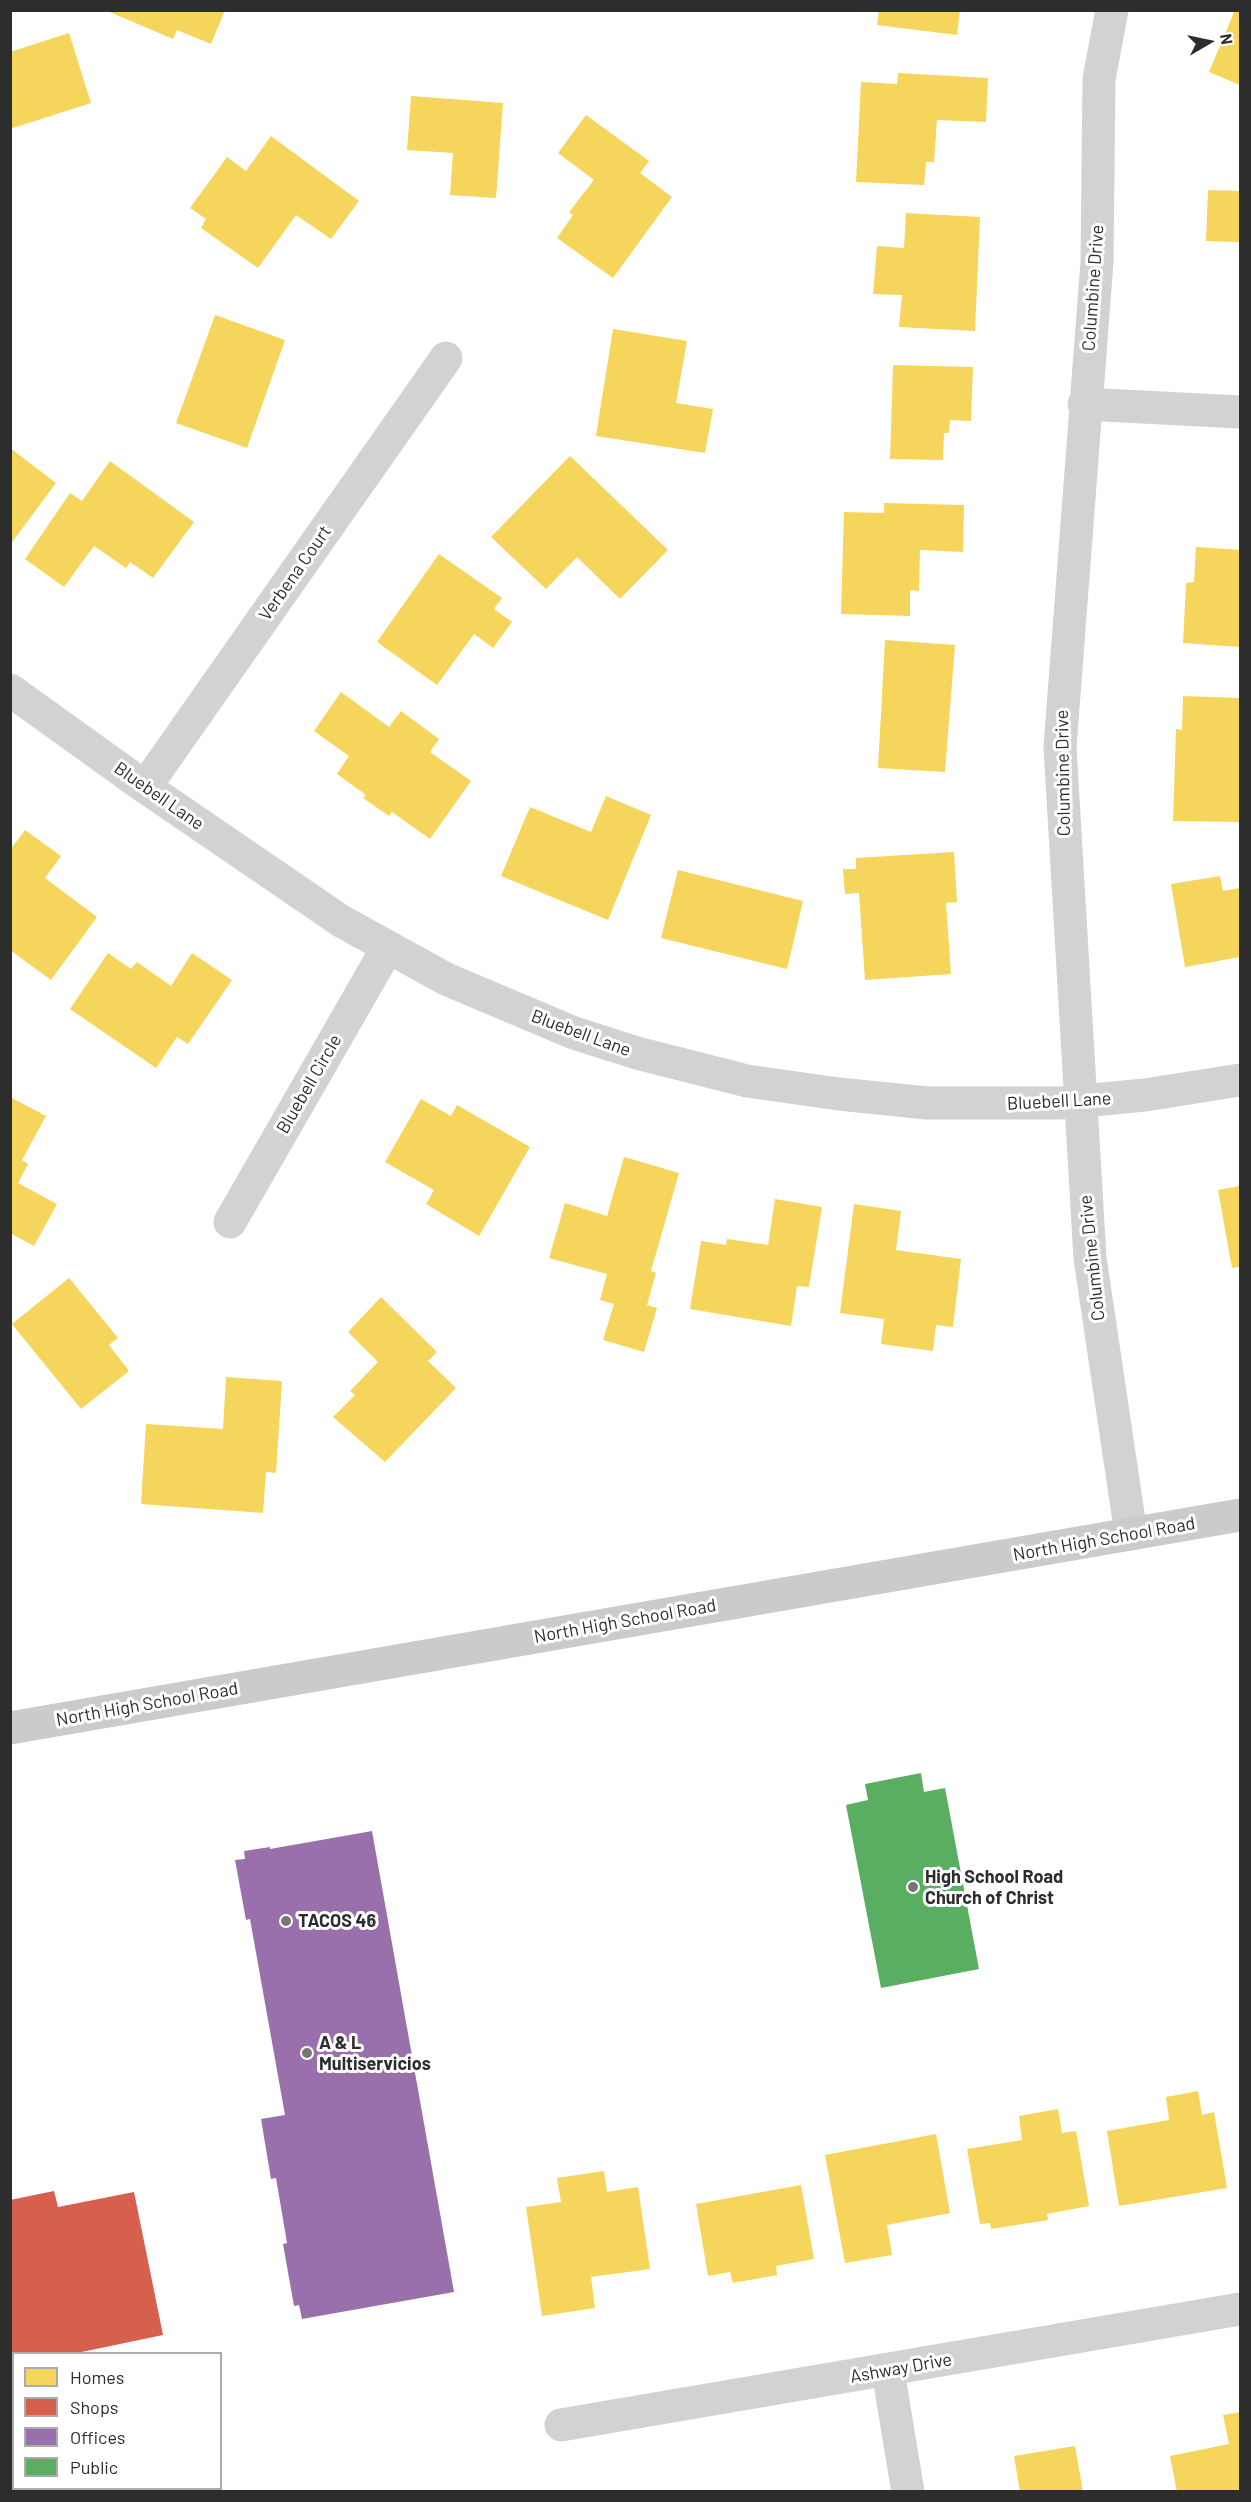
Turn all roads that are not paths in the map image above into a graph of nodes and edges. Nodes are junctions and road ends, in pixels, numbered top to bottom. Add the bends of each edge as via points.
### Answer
1 (1112, 10) edge
2 (446, 358) dead end
3 (1084, 404) junction
4 (1240, 412) edge
5 (10, 690) edge
6 (145, 787) junction
7 (388, 947) junction
8 (1240, 1080) edge
9 (1082, 1101) junction
10 (230, 1222) dead end
11 (1240, 1515) edge
12 (1131, 1534) junction
13 (10, 1728) edge
14 (1240, 2309) edge
15 (888, 2371) junction
16 (561, 2425) dead end
17 (909, 2492) edge

1 - 3 street, Columbine Drive via 1099,78 1097,262
2 - 6 street, Verbena Court
3 - 4 street
3 - 9 street, Columbine Drive via 1060,747
5 - 6 street, Bluebell Lane
6 - 7 street, Bluebell Lane via 301,896
7 - 9 street, Bluebell Lane via 446,979 574,1033 747,1081 927,1103
7 - 10 street, Bluebell Circle
8 - 9 street, Bluebell Lane
9 - 12 street, Columbine Drive via 1089,1258
11 - 12 street, North High School Road
12 - 13 street, North High School Road
14 - 15 street, Ashway Drive
15 - 16 street, Ashway Drive
15 - 17 street

